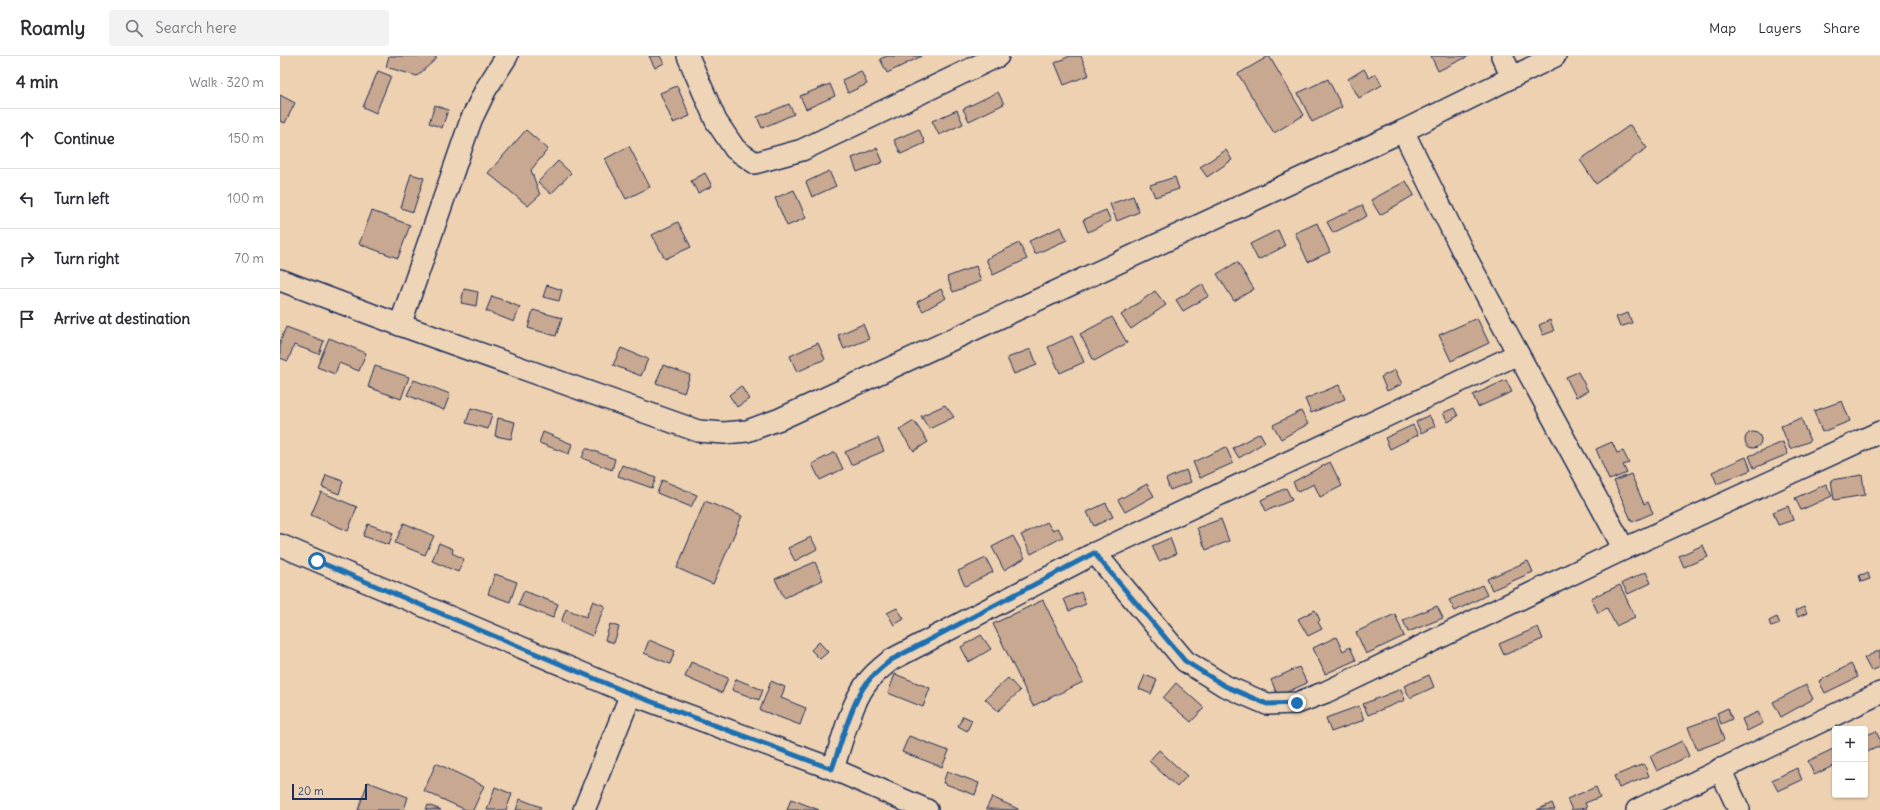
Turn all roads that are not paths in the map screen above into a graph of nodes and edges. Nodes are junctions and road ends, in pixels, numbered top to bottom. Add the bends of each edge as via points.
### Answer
1 (507, 56) edge
2 (688, 56) edge
3 (998, 56) edge
4 (1502, 56) edge
5 (1555, 56) edge
6 (1512, 77) junction
7 (1403, 131) junction
8 (280, 280) edge
9 (400, 325) junction
10 (1518, 354) junction
11 (1880, 432) edge
12 (280, 545) edge
13 (1624, 549) junction
14 (1094, 553) junction
15 (1880, 693) edge
16 (631, 694) junction
17 (832, 769) junction
18 (1720, 769) junction
19 (584, 810) edge
20 (927, 810) edge
21 (1637, 810) edge
22 (1739, 810) edge

1 - 9 street via 486,89 471,120
2 - 3 street via 716,121 735,149 755,163 802,150
4 - 6 street
5 - 6 street
6 - 7 street
7 - 9 street via 787,416 747,431 698,431
7 - 10 street via 1462,250
8 - 9 street
10 - 13 street
10 - 14 street
11 - 13 street
12 - 16 street
13 - 14 street via 1326,692 1297,703 1267,704 1225,686 1185,661
14 - 17 street via 891,660 878,670 858,698
15 - 18 street
16 - 17 street
16 - 19 street
17 - 20 street
18 - 21 street
18 - 22 street

